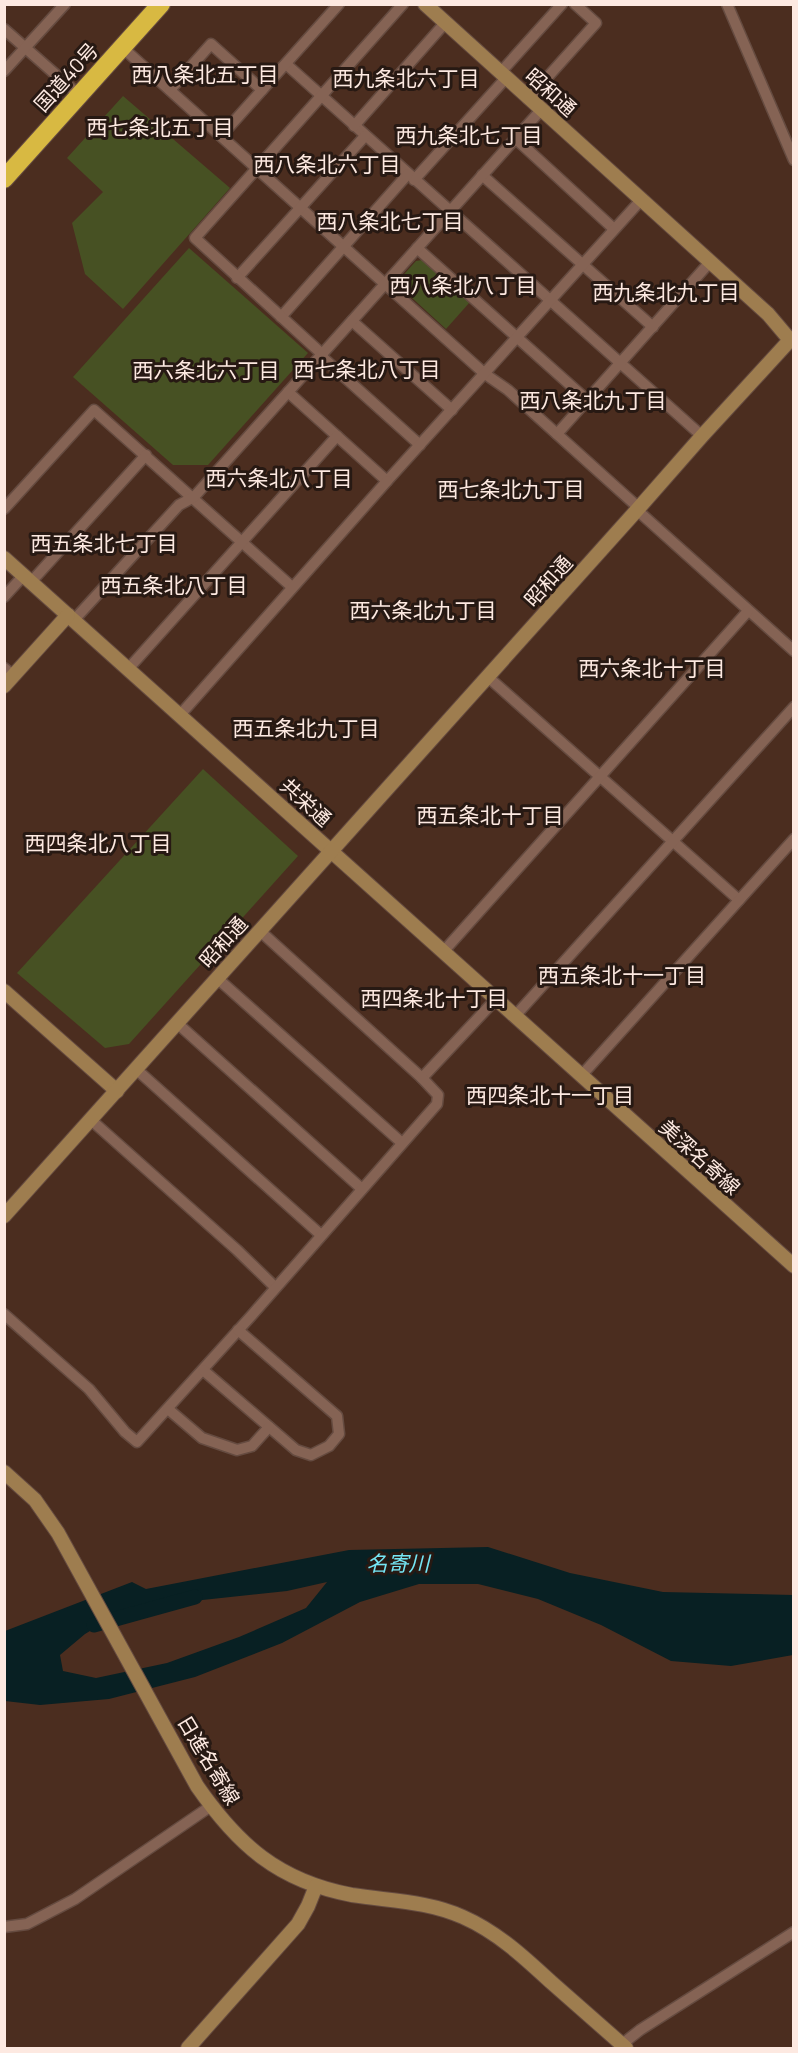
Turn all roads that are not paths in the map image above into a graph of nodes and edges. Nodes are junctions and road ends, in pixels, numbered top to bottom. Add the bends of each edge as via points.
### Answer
1 (65, 4) edge
2 (339, 4) edge
3 (403, 4) edge
4 (425, 4) edge
5 (562, 4) edge
6 (575, 4) edge
7 (728, 4) edge
8 (153, 7) edge
9 (445, 23) junction
10 (4, 29) edge
11 (26, 47) junction
12 (123, 48) junction
13 (286, 64) junction
14 (4, 71) edge
15 (503, 76) junction
16 (170, 90) junction
17 (262, 90) junction
18 (80, 96) junction
19 (321, 96) junction
20 (528, 99) junction
21 (541, 110) junction
22 (354, 126) junction
23 (221, 136) junction
24 (365, 136) junction
25 (515, 138) junction
26 (794, 160) edge
27 (257, 170) junction
28 (482, 175) junction
29 (411, 177) junction
30 (4, 179) edge
31 (640, 200) junction
32 (300, 208) junction
33 (450, 212) junction
34 (614, 230) junction
35 (343, 247) junction
36 (417, 248) junction
37 (710, 262) junction
38 (582, 265) junction
39 (237, 278) junction
40 (385, 284) junction
41 (549, 301) junction
42 (281, 317) junction
43 (352, 321) junction
44 (653, 327) junction
45 (517, 337) junction
46 (792, 338) edge
47 (321, 355) junction
48 (620, 363) junction
49 (485, 374) junction
50 (288, 392) junction
51 (587, 400) junction
52 (452, 410) junction
53 (557, 434) junction
54 (337, 436) junction
55 (702, 436) junction
56 (420, 445) junction
57 (146, 455) junction
58 (387, 482) junction
59 (194, 497) junction
60 (4, 509) edge
61 (638, 509) junction
62 (243, 543) junction
63 (4, 558) edge
64 (28, 579) junction
65 (292, 587) junction
66 (4, 597) edge
67 (748, 611) junction
68 (71, 617) junction
69 (794, 651) edge
70 (129, 668) junction
71 (8, 676) edge
72 (488, 676) junction
73 (794, 707) edge
74 (180, 715) junction
75 (600, 775) junction
76 (794, 839) edge
77 (673, 841) junction
78 (332, 851) junction
79 (739, 900) junction
80 (260, 930) junction
81 (443, 952) junction
82 (217, 978) junction
83 (4, 991) edge
84 (496, 999) junction
85 (515, 1016) junction
86 (177, 1023) junction
87 (136, 1069) junction
88 (581, 1076) junction
89 (422, 1078) junction
90 (117, 1091) junction
91 (90, 1119) junction
92 (402, 1143) junction
93 (362, 1189) junction
94 (4, 1216) edge
95 (321, 1235) junction
96 (794, 1266) edge
97 (275, 1287) junction
98 (4, 1314) edge
99 (238, 1330) junction
100 (203, 1370) junction
101 (168, 1409) junction
102 (269, 1427) junction
103 (4, 1472) edge
104 (211, 1806) junction
105 (316, 1886) junction
106 (4, 1927) edge
107 (794, 1932) edge
108 (624, 2047) edge
109 (188, 2049) edge

1 - 11 street
2 - 13 street
3 - 19 street
4 - 9 street, 昭和通
5 - 15 street
6 - 20 street via 596,23
7 - 26 street
8 - 12 highway, 国道40号
9 - 15 street, 昭和通
9 - 22 street
10 - 11 street
11 - 14 street
11 - 18 street
12 - 16 street
12 - 18 highway, 国道40号
13 - 17 street
13 - 19 street
15 - 20 street, 昭和通
15 - 29 street
16 - 17 street via 211,44
16 - 23 street
17 - 23 street
18 - 30 highway, 国道40号
19 - 22 street
19 - 27 street
20 - 21 street, 昭和通
21 - 25 street
21 - 31 street, 昭和通
22 - 24 street
23 - 27 street
24 - 29 street
24 - 32 street
25 - 28 street
25 - 34 street
27 - 32 street
27 - 39 street via 195,238
28 - 33 street
28 - 38 street
29 - 33 street
29 - 35 street
31 - 34 street
31 - 37 street, 昭和通
32 - 35 street
32 - 39 street
33 - 36 street
33 - 41 street
34 - 38 street
35 - 40 street
35 - 42 street
36 - 40 street
36 - 45 street
37 - 44 street
37 - 46 street, 昭和通
38 - 41 street
38 - 44 street
39 - 42 street
40 - 43 street
40 - 49 street
41 - 45 street
41 - 48 street
42 - 47 street
43 - 47 street
43 - 52 street
44 - 48 street
45 - 49 street
45 - 51 street
46 - 55 street, 昭和通
47 - 50 street
47 - 56 street
48 - 51 street
48 - 55 street
49 - 52 street
49 - 53 street
50 - 54 street
50 - 59 street
51 - 53 street
52 - 56 street
53 - 61 street
54 - 58 street
54 - 62 street
55 - 61 street, 昭和通
56 - 58 street
57 - 59 street
57 - 60 street via 94,410
57 - 64 street
58 - 65 street
59 - 62 street
59 - 68 street via 179,505
61 - 67 street
61 - 72 street, 昭和通
62 - 65 street
62 - 70 street
63 - 64 street, 共栄通
64 - 66 street
64 - 68 street, 共栄通
65 - 74 street
67 - 69 street
67 - 75 street
68 - 70 street, 共栄通
68 - 71 street
70 - 74 street, 共栄通
72 - 75 street
72 - 78 street, 昭和通
73 - 77 street
74 - 78 street, 共栄通
75 - 77 street
75 - 81 street
76 - 79 street
77 - 79 street
77 - 85 street
78 - 80 street, 昭和通
78 - 81 street, 共栄通
79 - 88 street
80 - 82 street, 昭和通
80 - 89 street
81 - 84 street, 共栄通
82 - 86 street, 昭和通
82 - 92 street
83 - 90 street
84 - 85 street, 共栄通
84 - 89 street
85 - 88 street, 共栄通
86 - 87 street, 昭和通
86 - 93 street
87 - 90 street, 昭和通
87 - 95 street
88 - 96 street, 美深名寄線
89 - 92 street via 438,1095 438,1104
90 - 91 street, 昭和通
91 - 94 street, 昭和通
91 - 97 street
92 - 93 street
93 - 95 street
95 - 97 street
97 - 99 street
98 - 101 street via 89,1389 137,1442
99 - 100 street
99 - 102 street via 337,1416 339,1434 329,1446 311,1455 296,1450
100 - 101 street
100 - 102 street
101 - 102 street via 202,1438 237,1450 252,1446
103 - 104 street, 日進名寄線 via 35,1500 58,1533
104 - 105 street, 日進名寄線 via 232,1833 254,1852
104 - 106 street via 75,1899 27,1924
105 - 108 street, 日進名寄線 via 439,1908 464,1917 514,1948
105 - 109 street via 298,1924
107 - 108 street via 640,2030

